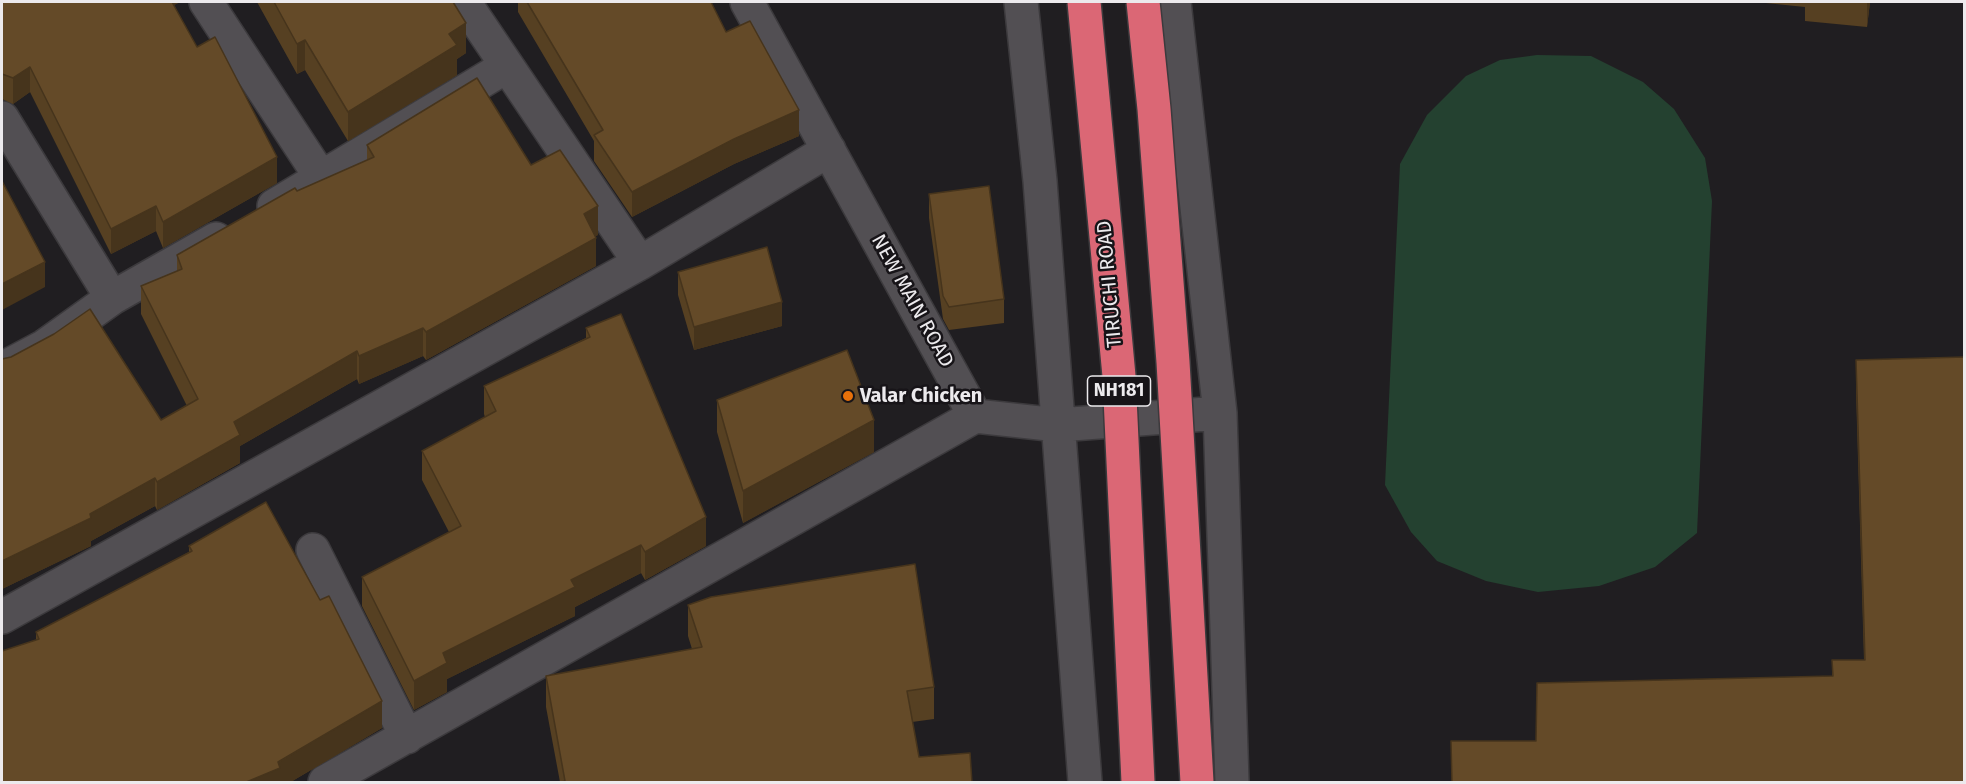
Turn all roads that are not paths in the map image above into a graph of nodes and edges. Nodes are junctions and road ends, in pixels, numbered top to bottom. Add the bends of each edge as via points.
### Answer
1 (206, 2) edge
2 (464, 2) edge
3 (747, 2) edge
4 (1021, 2) edge
5 (1084, 2) edge
6 (1143, 2) edge
7 (1174, 2) edge
8 (507, 66) junction
9 (2, 118) edge
10 (829, 150) junction
11 (322, 179) junction
12 (640, 263) junction
13 (112, 298) junction
14 (2, 369) edge
15 (1220, 413) junction
16 (975, 416) junction
17 (1058, 425) junction
18 (314, 550) dead end
19 (2, 617) edge
20 (406, 737) junction
21 (325, 783) edge
22 (1085, 783) edge
23 (1138, 783) edge
24 (1197, 783) edge
25 (1232, 783) edge

1 - 11 street
2 - 8 street
3 - 10 street, NEW MAIN ROAD
4 - 17 street via 1040,181
5 - 23 highway, TIRUCHI ROAD / NH181, bridge via 1119,376
6 - 24 highway, NH181, bridge via 1173,362
7 - 15 street
8 - 11 street
8 - 12 street
9 - 13 street
10 - 12 street
10 - 16 street, NEW MAIN ROAD
11 - 13 street
12 - 19 street
13 - 14 street via 45,346
15 - 17 street
15 - 25 street
16 - 17 street
16 - 20 street
17 - 22 street
18 - 20 street
20 - 21 street

